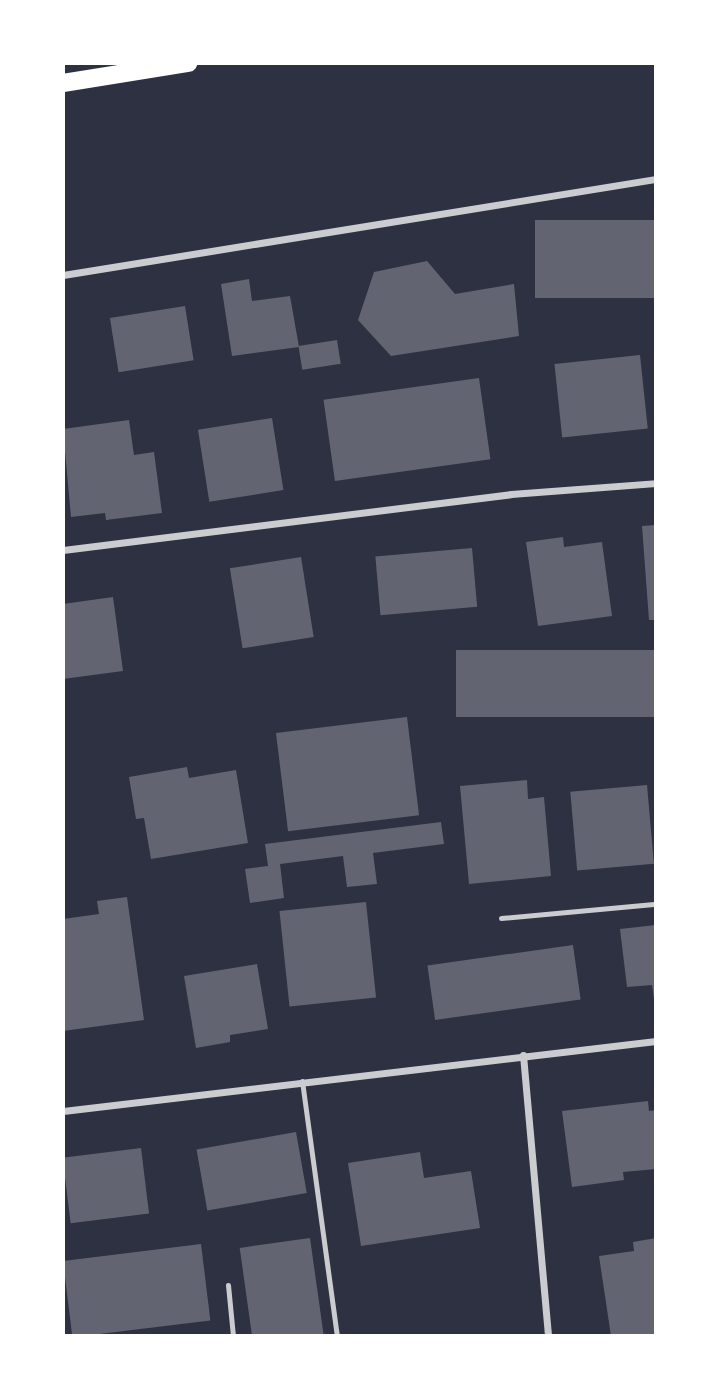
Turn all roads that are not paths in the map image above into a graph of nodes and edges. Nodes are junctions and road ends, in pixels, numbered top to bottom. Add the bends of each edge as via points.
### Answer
1 (188, 63) edge
2 (130, 68) edge
3 (63, 83) edge
4 (656, 178) edge
5 (63, 275) edge
6 (656, 483) edge
7 (63, 550) edge
8 (656, 904) edge
9 (500, 918) dead end
10 (656, 1041) edge
11 (523, 1055) junction
12 (302, 1081) junction
13 (63, 1111) edge
14 (228, 1285) dead end
15 (233, 1336) edge
16 (337, 1336) edge
17 (548, 1336) edge

1 - 2 main road
2 - 3 main road
4 - 5 street
6 - 7 street via 511,494
8 - 9 lane
10 - 11 street
11 - 12 street
11 - 17 street
12 - 13 street
12 - 16 lane
14 - 15 lane

